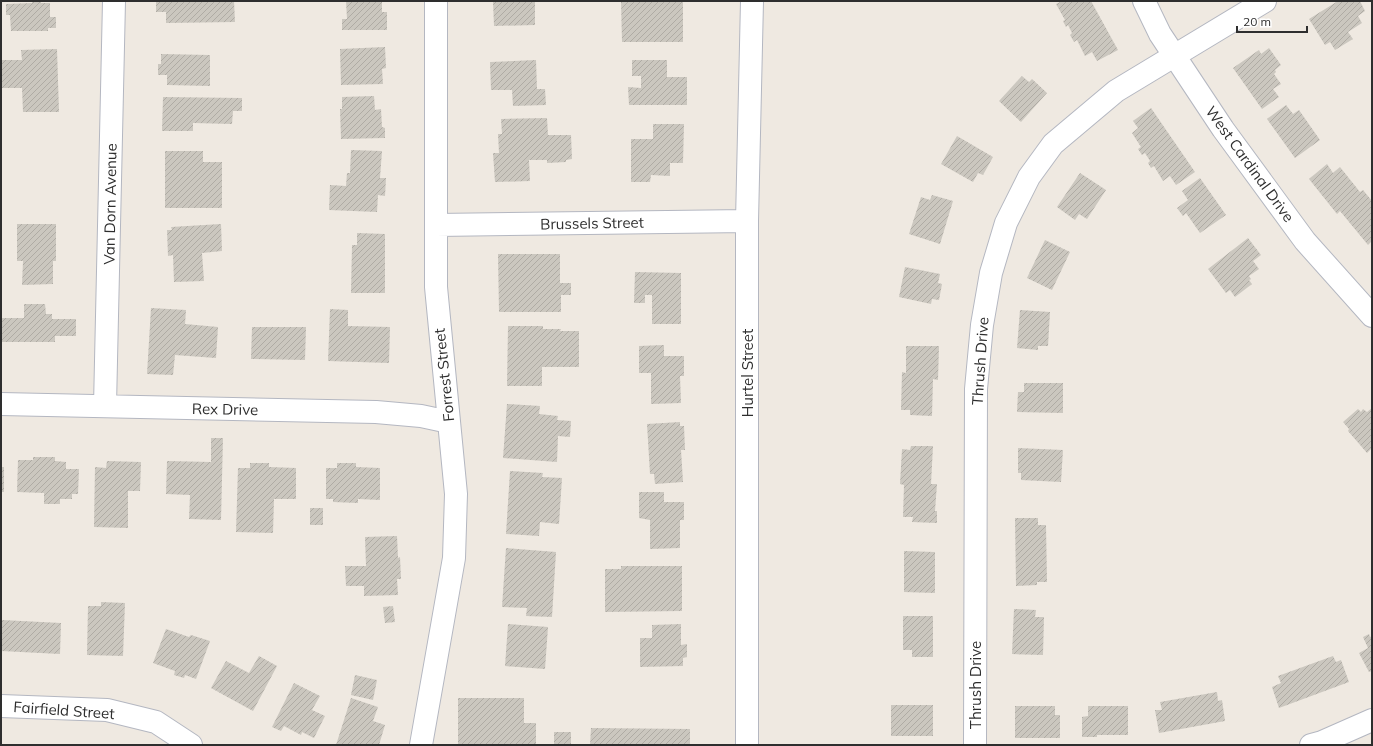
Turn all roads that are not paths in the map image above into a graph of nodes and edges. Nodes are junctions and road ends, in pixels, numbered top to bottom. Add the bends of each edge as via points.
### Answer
1 (114, 1) edge
2 (436, 1) edge
3 (752, 1) edge
4 (1144, 1) edge
5 (1266, 1) edge
6 (1175, 56) junction
7 (747, 221) junction
8 (436, 225) junction
9 (1368, 303) edge
10 (1, 404) edge
11 (106, 406) junction
12 (449, 422) junction
13 (1, 706) edge
14 (1372, 720) edge
15 (191, 745) edge
16 (421, 745) edge
17 (747, 745) edge
18 (975, 745) edge
19 (1311, 745) edge

1 - 11 street, Van Dorn Avenue
2 - 8 street, Forrest Street
3 - 7 street, Hurtel Street
4 - 6 street, West Cardinal Drive via 1160,34
5 - 6 street, Thrush Drive
6 - 9 street, West Cardinal Drive via 1223,129 1304,241
6 - 18 street, Thrush Drive via 1116,91 1053,144 1029,177 1006,223 991,273 982,325 976,389
7 - 8 street, Brussels Street
7 - 17 street, Hurtel Street
8 - 12 street, Forrest Street via 436,287
10 - 11 street, Rex Drive
11 - 12 street, Rex Drive via 376,412 421,416
12 - 16 street, Forrest Street via 456,494 454,558
13 - 15 street, Fairfield Street via 107,710 156,722
14 - 19 street

